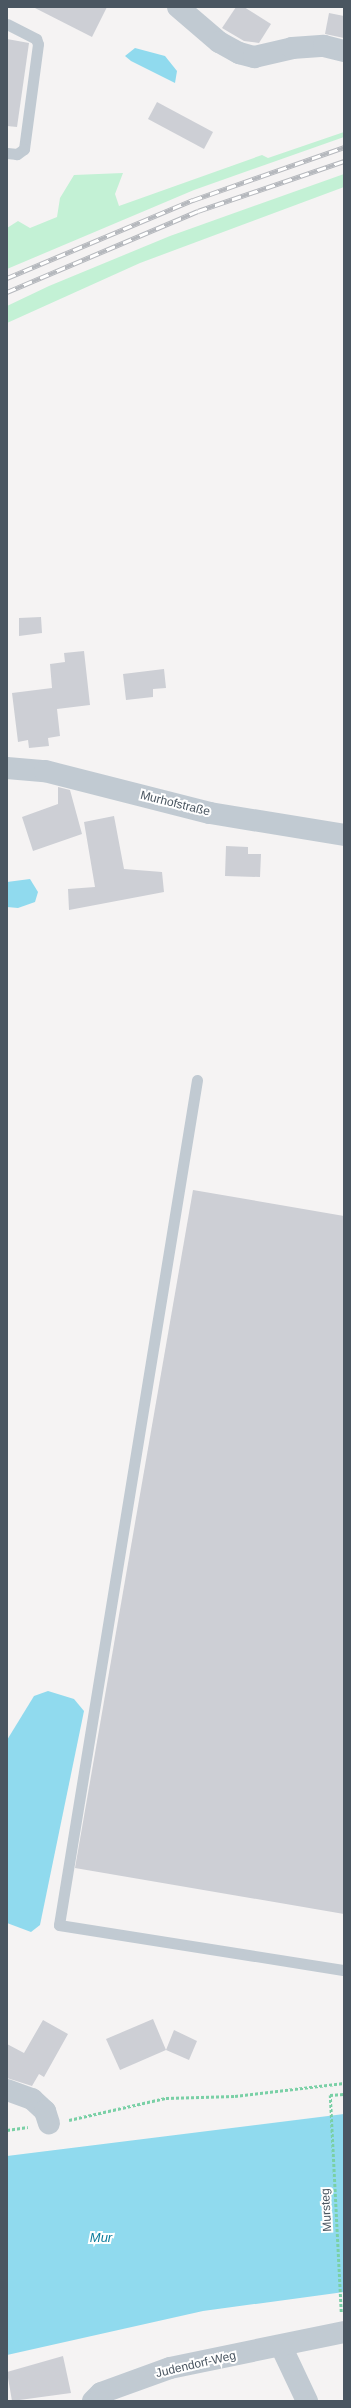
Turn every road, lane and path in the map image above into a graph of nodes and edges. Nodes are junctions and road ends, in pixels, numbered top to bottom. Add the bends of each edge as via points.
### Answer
1 (178, 7) edge
2 (7, 24) edge
3 (344, 51) edge
4 (7, 153) edge
5 (7, 768) edge
6 (344, 835) edge
7 (197, 1080) dead end
8 (344, 1970) edge
9 (344, 2083) edge
10 (7, 2090) edge
11 (344, 2094) edge
12 (49, 2123) joint
13 (343, 2326) edge
14 (281, 2346) junction
15 (93, 2401) edge
16 (307, 2401) edge

1 - 3 street via 219,42 239,53 254,57 292,48 324,46
2 - 4 lane via 36,39 38,44 24,149 17,154
5 - 6 street, Murhofstraße via 45,771 210,813
7 - 8 lane via 59,1925
9 - 12 path via 235,2096 166,2098 108,2114
10 - 12 street via 32,2099 44,2111
11 - 13 path, Mursteg via 330,2095
13 - 14 street, Judendorf-Weg
14 - 15 street, Judendorf-Weg via 170,2368 100,2394
14 - 16 street

